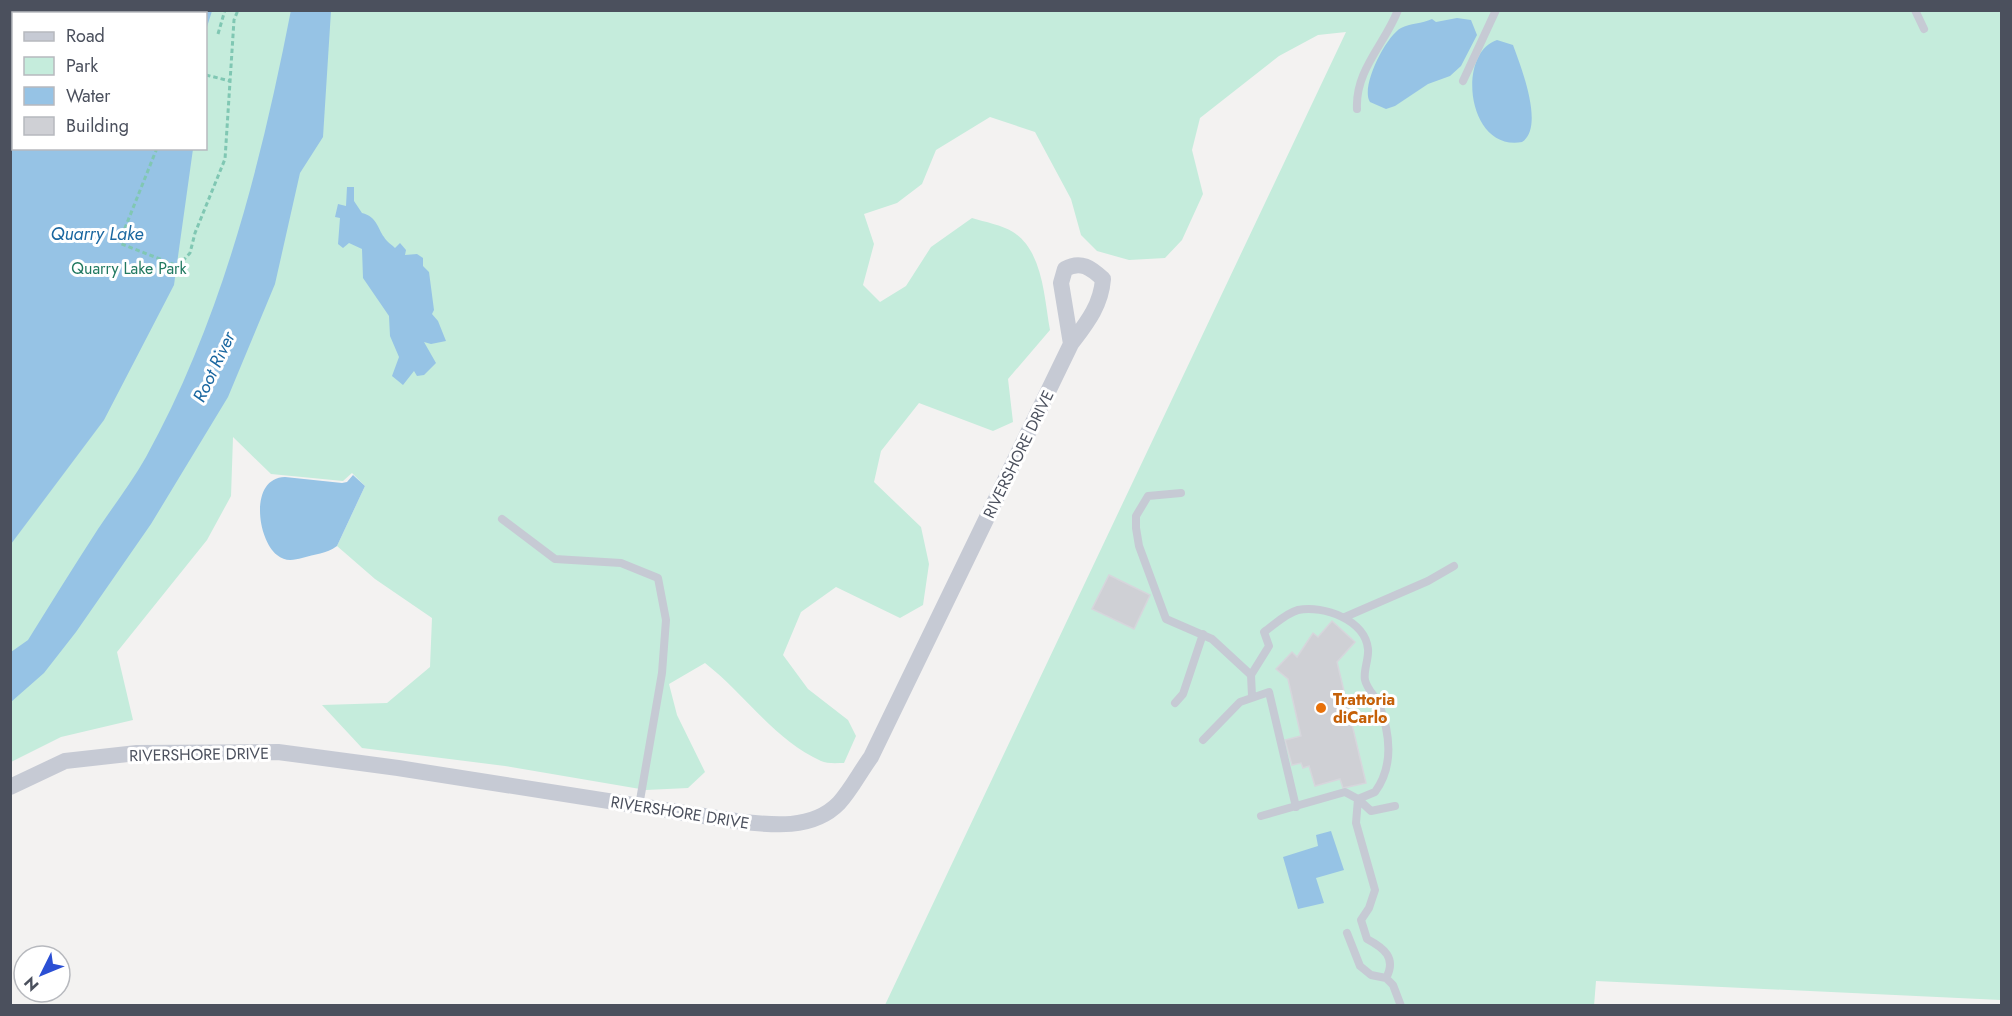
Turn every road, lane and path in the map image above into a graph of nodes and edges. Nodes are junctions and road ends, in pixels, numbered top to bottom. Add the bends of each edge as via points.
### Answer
1 (225, 10) edge
2 (238, 10) edge
3 (1398, 10) edge
4 (1496, 10) edge
5 (1915, 10) edge
6 (1924, 29) dead end
7 (218, 34) dead end
8 (207, 75) edge
9 (230, 81) junction
10 (1463, 81) dead end
11 (1357, 108) dead end
12 (156, 150) edge
13 (1071, 344) dead end
14 (1181, 493) dead end
15 (502, 519) dead end
16 (1454, 566) dead end
17 (1345, 617) junction
18 (1203, 634) junction
19 (1251, 675) junction
20 (1252, 696) junction
21 (1175, 703) dead end
22 (1203, 740) dead end
23 (10, 787) edge
24 (1358, 799) junction
25 (639, 806) junction
26 (1395, 806) dead end
27 (1296, 807) junction
28 (1261, 816) dead end
29 (1347, 933) dead end
30 (1386, 978) junction
31 (1401, 1005) edge

1 - 7 path
2 - 9 path
3 - 11 lane via 1360,81
4 - 10 lane
5 - 6 lane
8 - 9 path
9 - 12 path via 225,159 190,254 178,266 119,243
13 - 25 street, RIVERSHORE DRIVE via 871,757 838,804 813,820 776,826
14 - 18 lane via 1148,496 1136,516 1136,528 1166,619
15 - 25 lane via 555,559 621,562 658,578 666,620 664,652
16 - 17 lane
17 - 19 lane via 1299,610 1288,615 1264,633 1269,646
17 - 24 lane via 1361,632 1368,647 1364,679 1378,702 1388,738 1389,756 1382,782 1375,792
18 - 19 lane via 1222,646
18 - 21 lane via 1183,694
19 - 20 lane
20 - 22 lane via 1224,716
20 - 27 lane via 1269,692
23 - 25 street, RIVERSHORE DRIVE via 65,761 136,753 278,752
24 - 26 lane via 1371,811
24 - 27 lane via 1345,792
24 - 30 lane via 1356,823 1375,890 1361,920 1367,939 1380,945 1390,958 1392,965
27 - 28 lane
29 - 30 lane via 1360,966 1371,975
30 - 31 lane

